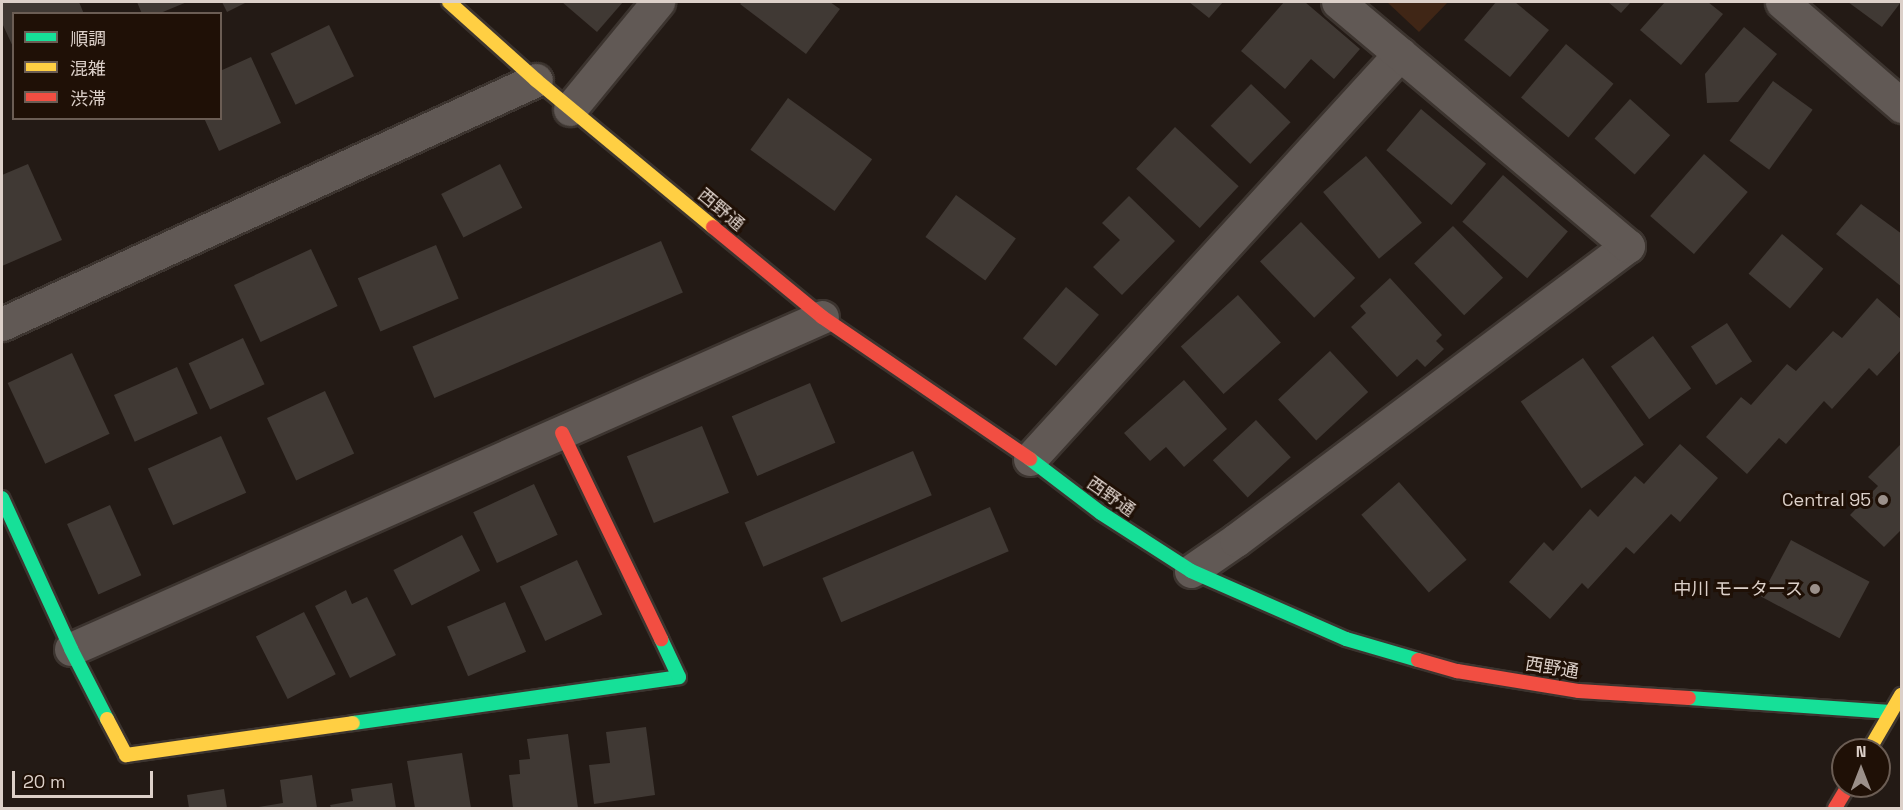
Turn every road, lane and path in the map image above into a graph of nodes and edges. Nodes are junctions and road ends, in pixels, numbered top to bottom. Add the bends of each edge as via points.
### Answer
1 (449, 2) edge
2 (658, 2) edge
3 (1338, 2) edge
4 (1782, 2) edge
5 (1400, 54) junction
6 (536, 80) junction
7 (1902, 106) edge
8 (570, 109) junction
9 (822, 317) junction
10 (2, 324) edge
11 (562, 433) junction
12 (1030, 459) junction
13 (2, 498) edge
14 (1191, 571) junction
15 (71, 649) junction
16 (1902, 694) edge
17 (1891, 712) junction
18 (1876, 738) edge

1 - 6 street, 西野通
2 - 8 street
3 - 5 street
4 - 7 street
5 - 12 street
5 - 14 street via 1628,246
6 - 8 street, 西野通
6 - 10 street
8 - 9 street, 西野通
9 - 11 street
9 - 12 street, 西野通
11 - 15 street
11 - 15 street via 679,676 126,755
12 - 14 street, 西野通 via 1101,513
13 - 15 street
14 - 17 street, 西野通 via 1346,639 1457,671 1579,692
16 - 17 street
17 - 18 street

